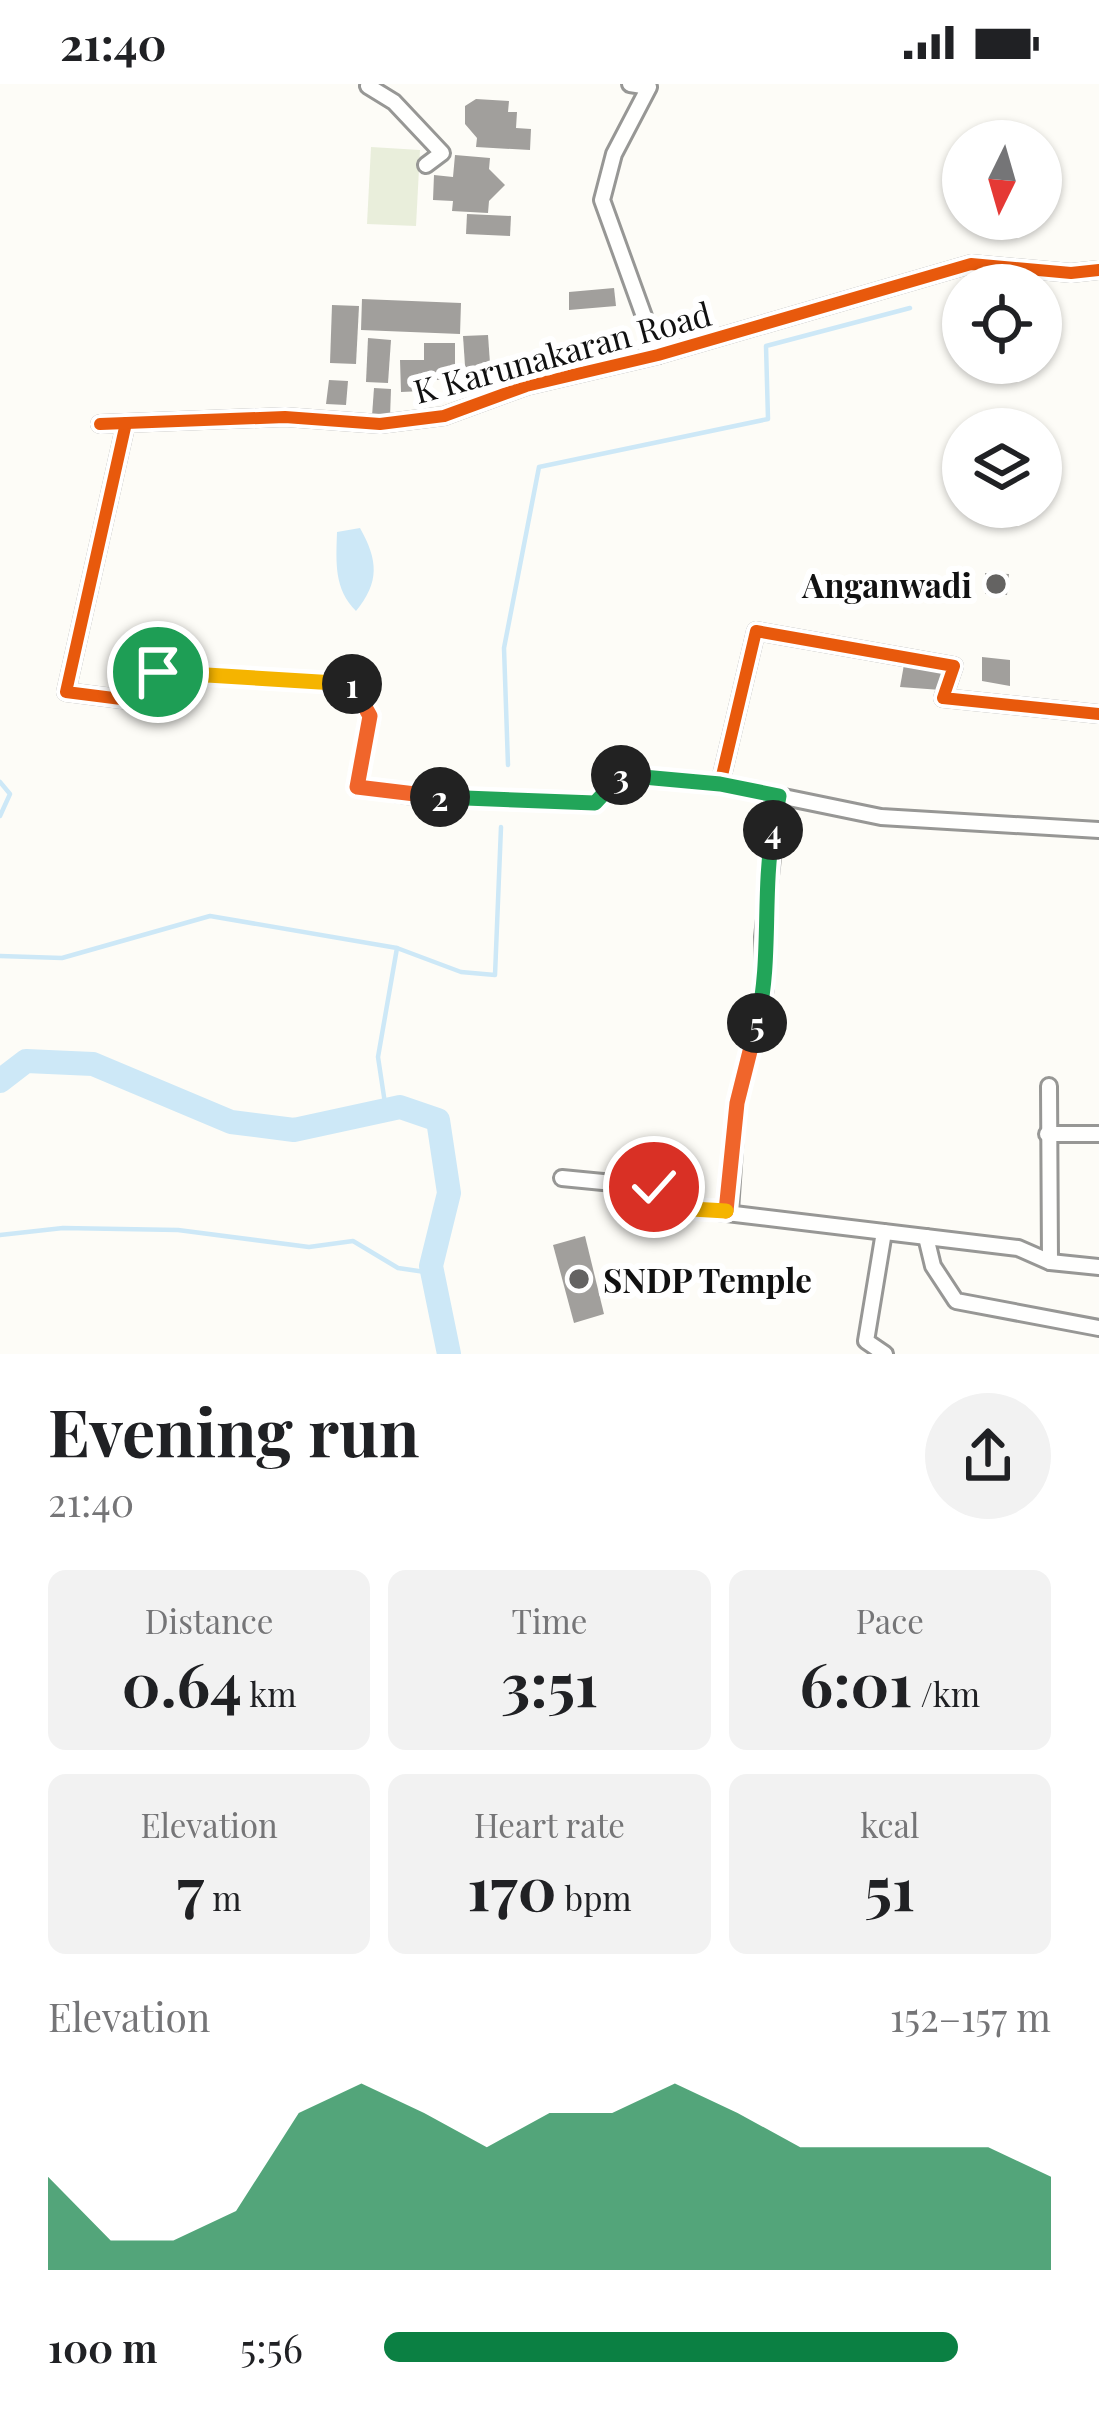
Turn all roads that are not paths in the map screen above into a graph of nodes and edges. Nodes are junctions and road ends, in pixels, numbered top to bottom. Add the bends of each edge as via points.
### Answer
1 (630, 84) edge
2 (367, 85) edge
3 (650, 86) edge
4 (426, 165) dead end
5 (1099, 270) edge
6 (658, 355) junction
7 (127, 423) junction
8 (100, 424) dead end
9 (1099, 714) edge
10 (720, 784) junction
11 (779, 796) junction
12 (1099, 830) edge
13 (1048, 1085) dead end
14 (1047, 1133) junction
15 (1099, 1134) edge
16 (562, 1178) dead end
17 (730, 1211) junction
18 (884, 1232) junction
19 (926, 1237) junction
20 (1050, 1262) junction
21 (1099, 1267) edge
22 (1099, 1328) edge
23 (885, 1354) edge

1 - 3 street
2 - 4 street via 442,153
3 - 6 street via 614,154 602,200
5 - 6 street, K Karunakaran Road via 971,264
6 - 7 street, K Karunakaran Road via 526,386 444,416 380,424 285,417
7 - 8 street, K Karunakaran Road
7 - 10 street via 66,692 145,702 158,672 354,684 370,716 357,787 412,796 595,803 620,775
9 - 10 street via 943,698 953,666 756,631
10 - 11 street
11 - 12 street via 881,817
11 - 17 street via 765,988 737,1103
13 - 14 street
14 - 15 street
14 - 20 street
16 - 17 street via 654,1187 692,1209
17 - 18 street
18 - 19 street
18 - 23 street via 866,1341
19 - 20 street via 1018,1248
19 - 22 street via 956,1301
20 - 21 street

